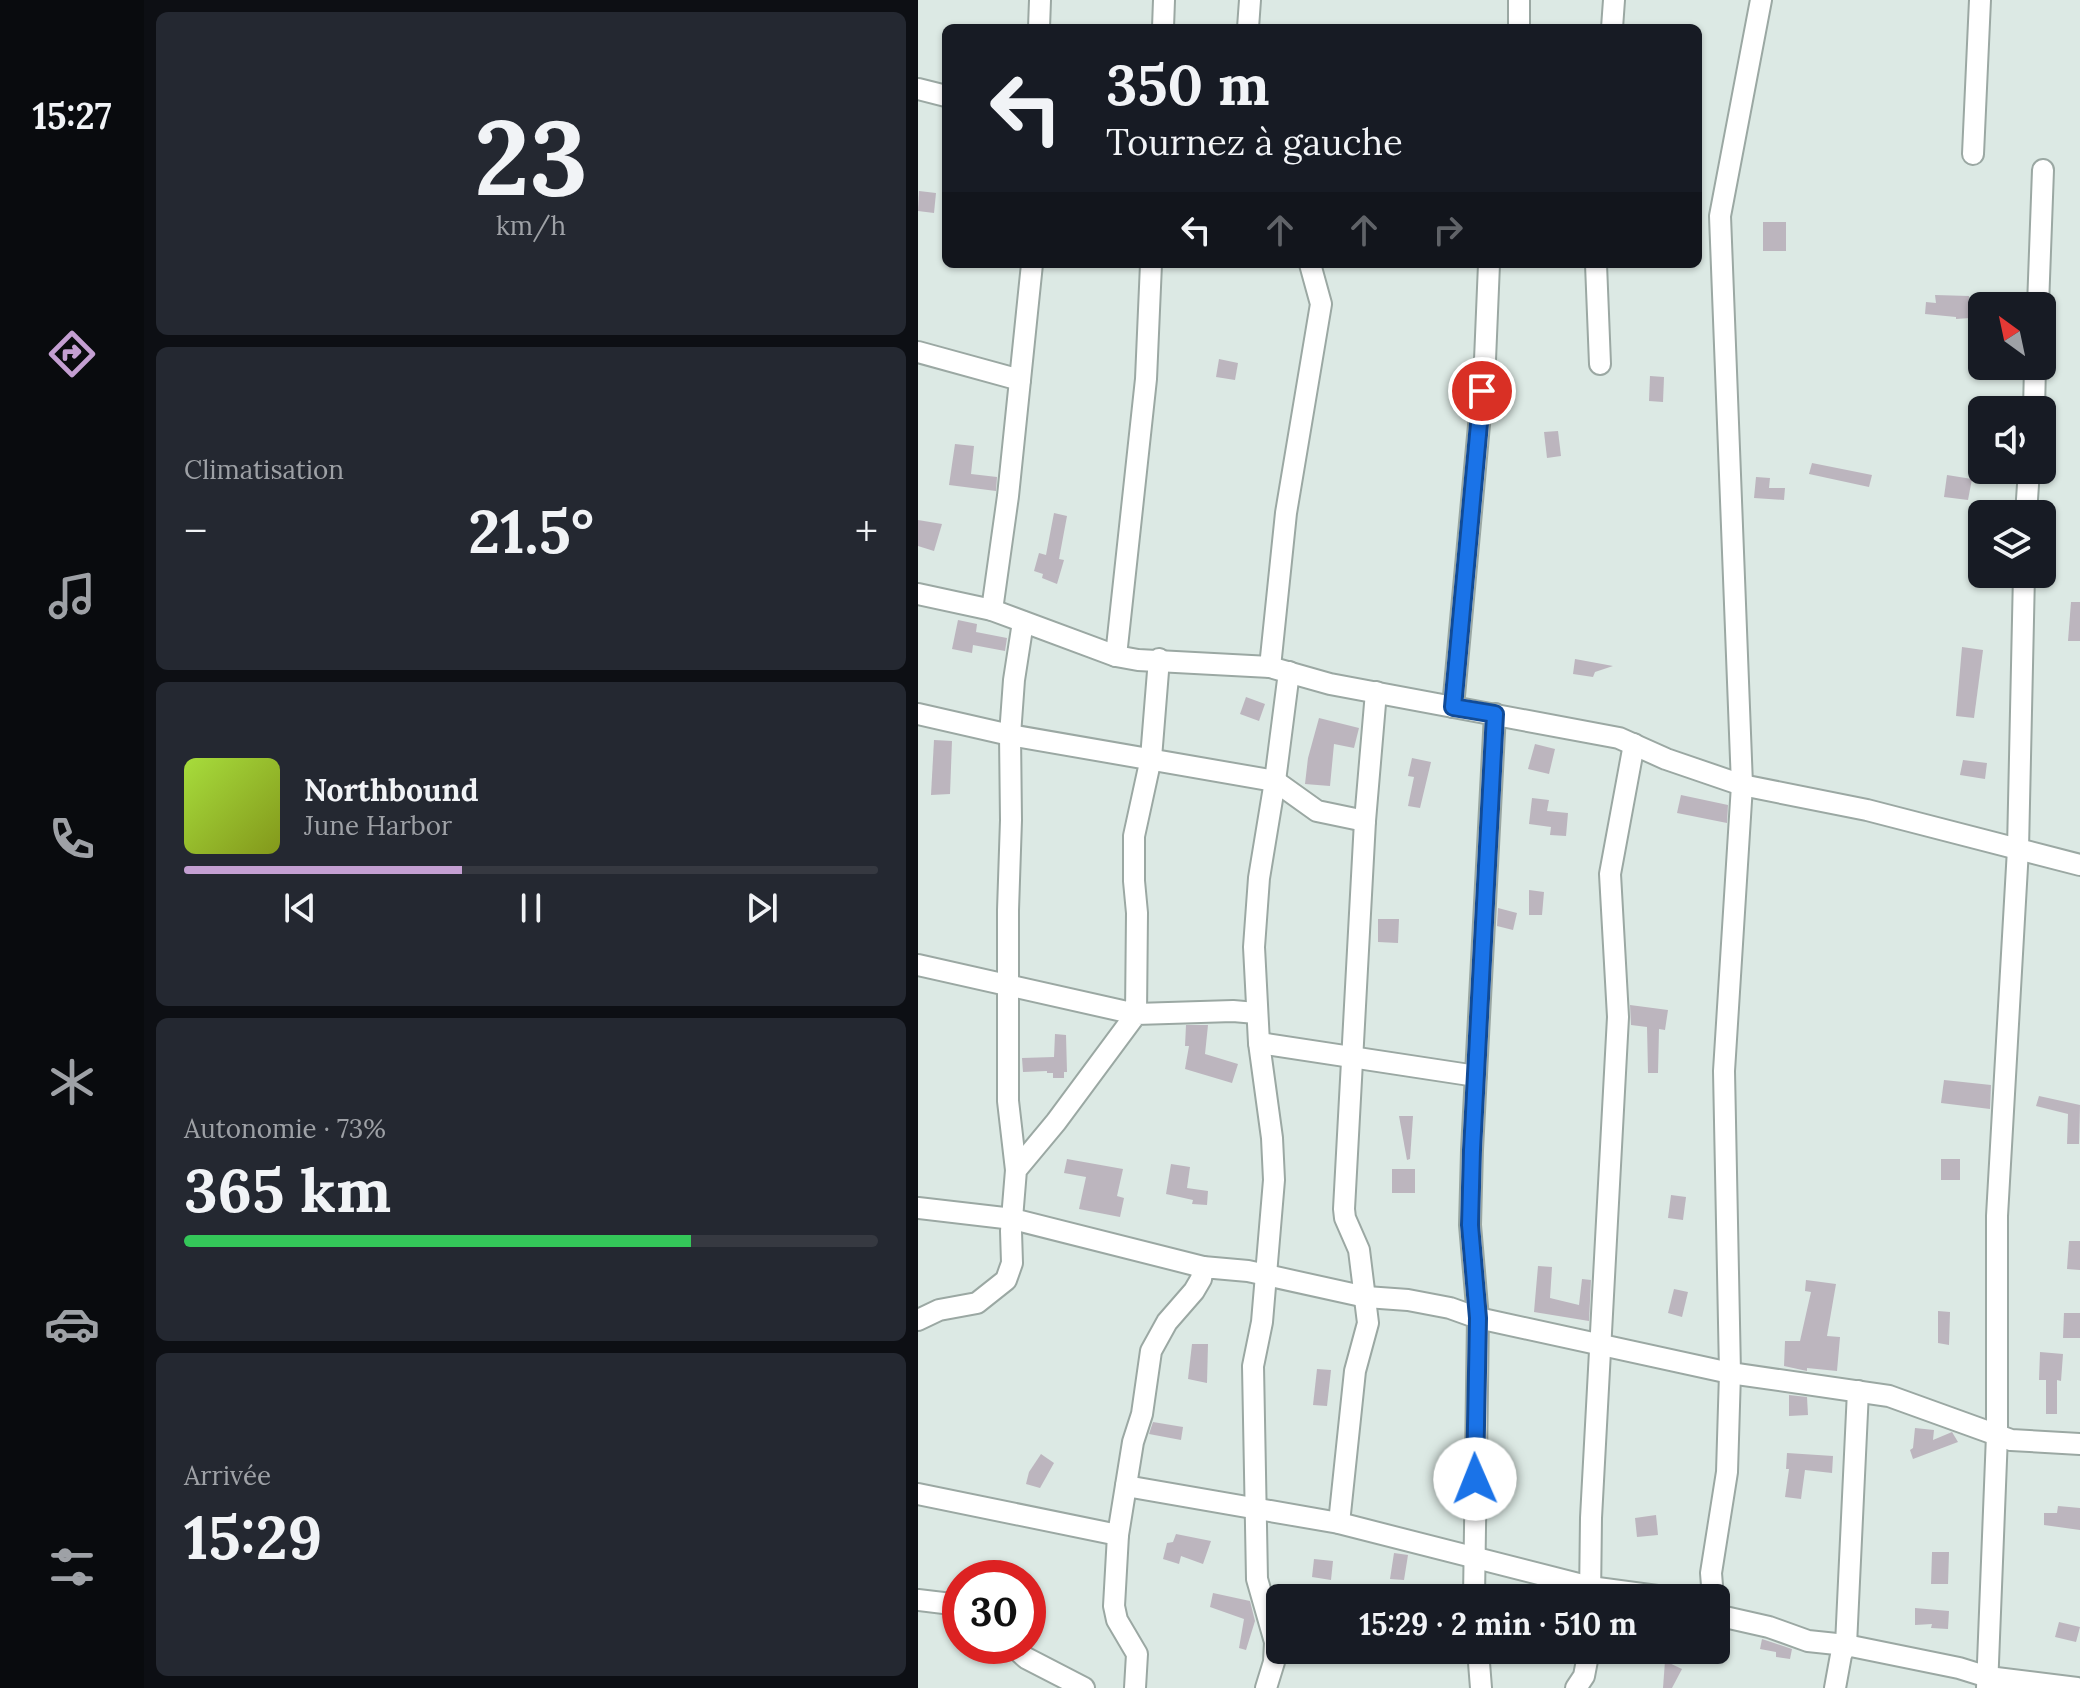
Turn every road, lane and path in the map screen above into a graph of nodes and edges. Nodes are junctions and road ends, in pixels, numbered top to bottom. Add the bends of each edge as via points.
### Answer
1 (1040, 0) edge
2 (1164, 0) edge
3 (1250, 0) edge
4 (1519, 0) edge
5 (1614, 0) edge
6 (1761, 0) edge
7 (1980, 0) edge
8 (1039, 24) edge
9 (1163, 24) edge
10 (1248, 24) edge
11 (1519, 24) edge
12 (1612, 24) edge
13 (918, 89) edge
14 (942, 95) edge
15 (1973, 154) dead end
16 (2043, 170) dead end
17 (1032, 268) edge
18 (1151, 268) edge
19 (1311, 268) edge
20 (1489, 268) edge
21 (1596, 268) edge
22 (2039, 292) edge
23 (918, 352) edge
24 (1600, 364) dead end
25 (1020, 380) junction
26 (2024, 588) edge
27 (918, 594) edge
28 (992, 610) junction
29 (1023, 622) junction
30 (1116, 656) junction
31 (1159, 659) junction
32 (1279, 670) junction
33 (1376, 692) junction
34 (1453, 707) junction
35 (918, 714) edge
36 (1495, 714) junction
37 (1010, 735) junction
38 (1634, 744) junction
39 (1151, 758) junction
40 (1275, 781) junction
41 (1742, 785) junction
42 (1365, 821) junction
43 (2018, 849) junction
44 (2080, 865) edge
45 (918, 965) edge
46 (1008, 984) junction
47 (1256, 1013) junction
48 (1136, 1014) junction
49 (1259, 1043) junction
50 (1351, 1058) junction
51 (1476, 1076) junction
52 (1016, 1170) junction
53 (918, 1208) edge
54 (1013, 1219) junction
55 (1203, 1267) junction
56 (1267, 1276) junction
57 (1366, 1297) junction
58 (1478, 1318) junction
59 (918, 1320) edge
60 (1600, 1344) junction
61 (1730, 1373) junction
62 (1858, 1391) junction
63 (1997, 1435) junction
64 (2080, 1444) edge
65 (1126, 1486) junction
66 (918, 1494) edge
67 (1257, 1509) junction
68 (1339, 1523) junction
69 (1118, 1535) junction
70 (1474, 1558) junction
71 (1474, 1584) edge
72 (1560, 1584) edge
73 (1590, 1584) edge
74 (1712, 1584) edge
75 (918, 1600) edge
76 (942, 1603) edge
77 (1730, 1618) edge
78 (1846, 1645) junction
79 (1038, 1664) edge
80 (1479, 1664) edge
81 (1586, 1664) edge
82 (1987, 1682) edge
83 (1084, 1688) edge
84 (1135, 1688) edge
85 (1266, 1688) edge
86 (1481, 1688) edge
87 (1576, 1688) edge
88 (1835, 1688) edge
89 (2077, 1688) edge

1 - 8 street
2 - 9 street
3 - 10 street
4 - 11 street
5 - 12 street
6 - 41 street via 1720,216
7 - 15 street
13 - 14 street
16 - 22 street
17 - 25 street
18 - 30 street via 1146,379
19 - 32 street via 1321,304 1286,513
20 - 34 street
21 - 24 street
23 - 25 street
25 - 28 street
26 - 43 street
27 - 28 street
28 - 29 street
29 - 30 street
29 - 37 street
30 - 31 street
31 - 32 street
31 - 39 street
32 - 33 street
32 - 40 street
33 - 34 street
33 - 42 street
34 - 36 street
35 - 37 street
36 - 38 street
36 - 51 street
37 - 39 street
37 - 46 street
38 - 41 street
38 - 60 street via 1610,874 1618,1017
39 - 40 street
39 - 48 street via 1134,836
40 - 42 street via 1317,811
40 - 47 street via 1259,878
41 - 43 street
41 - 61 street via 1724,1071
42 - 50 street
43 - 44 street
43 - 63 street via 1997,1216
45 - 46 street
46 - 48 street
46 - 52 street via 1008,1101
47 - 48 street
47 - 49 street
48 - 52 street
49 - 50 street
49 - 56 street via 1274,1180
50 - 51 street
50 - 57 street via 1344,1209 1359,1250
51 - 58 street via 1470,1225
52 - 54 street
53 - 54 street
54 - 55 street
54 - 59 street via 1012,1263 999,1288 977,1303
55 - 56 street
55 - 65 street via 1194,1291 1151,1351
56 - 57 street
56 - 67 street via 1253,1366
57 - 58 street via 1408,1300
57 - 68 street via 1368,1323 1355,1371
58 - 60 street
58 - 70 street
60 - 61 street
60 - 73 street
61 - 62 street
61 - 74 street via 1727,1472
62 - 63 street via 1889,1396
62 - 78 street
63 - 64 street
63 - 82 street
65 - 67 street
65 - 69 street
66 - 69 street
67 - 68 street
67 - 85 street via 1258,1590 1275,1642
68 - 70 street
69 - 84 street via 1115,1613 1137,1654
70 - 71 street
70 - 72 street
75 - 76 street
77 - 78 street via 1808,1641
78 - 82 street via 1959,1668
78 - 88 street
79 - 83 street
80 - 86 street
81 - 87 street
82 - 89 street

